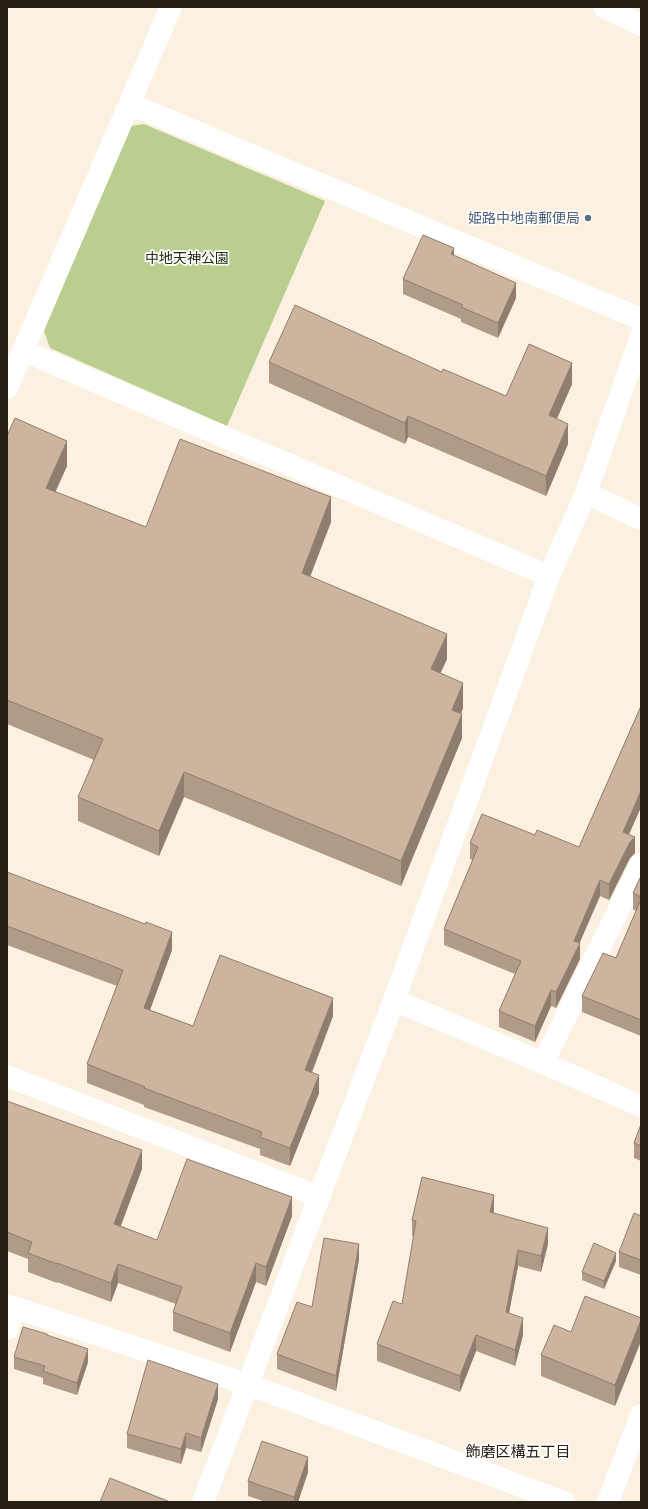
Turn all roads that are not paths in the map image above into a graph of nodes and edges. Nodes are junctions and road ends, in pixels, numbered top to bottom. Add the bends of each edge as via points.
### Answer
1 (171, 7) edge
2 (604, 7) edge
3 (641, 24) edge
4 (130, 104) junction
5 (641, 319) edge
6 (641, 336) edge
7 (24, 351) junction
8 (7, 388) edge
9 (586, 493) junction
10 (641, 519) edge
11 (549, 576) junction
12 (641, 864) edge
13 (394, 1000) junction
14 (543, 1063) junction
15 (7, 1076) edge
16 (641, 1106) edge
17 (320, 1197) junction
18 (11, 1306) edge
19 (7, 1330) edge
20 (247, 1384) junction
21 (641, 1415) edge
22 (203, 1502) edge
23 (564, 1502) edge
24 (608, 1502) edge

1 - 4 street
2 - 3 street
4 - 5 street
4 - 7 street
6 - 9 street
7 - 8 street
7 - 11 street
9 - 10 street
9 - 11 street
11 - 13 street
12 - 14 street
13 - 14 street
13 - 17 street
14 - 16 street
15 - 17 street
17 - 20 street
18 - 19 street
18 - 20 street
20 - 22 street
20 - 23 street
21 - 24 street

